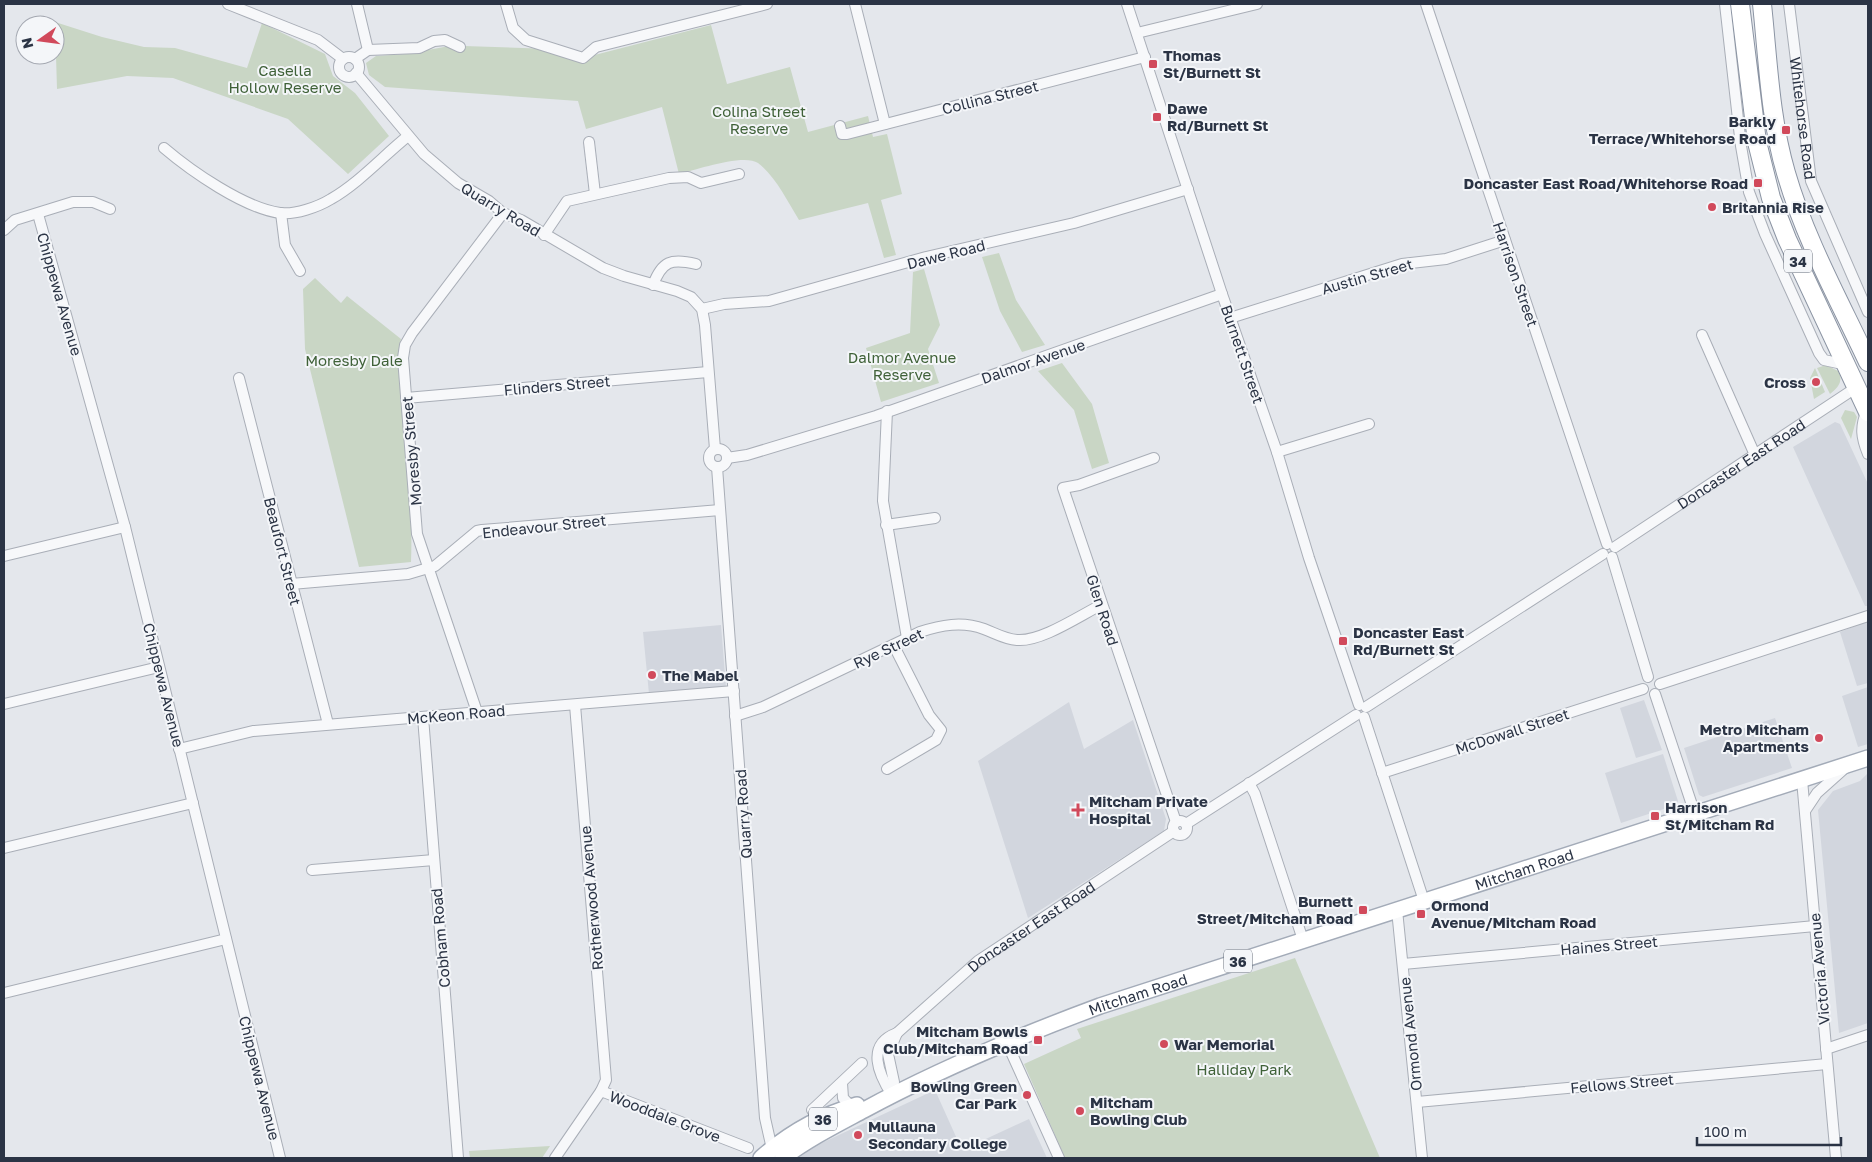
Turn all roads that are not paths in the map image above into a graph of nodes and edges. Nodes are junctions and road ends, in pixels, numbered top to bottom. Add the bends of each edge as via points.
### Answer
1 (228, 4) edge
2 (357, 4) edge
3 (506, 4) edge
4 (767, 4) edge
5 (854, 4) edge
6 (1127, 4) edge
7 (1257, 4) edge
8 (1426, 4) edge
9 (1725, 4) edge
10 (1740, 4) edge
11 (1762, 4) edge
12 (1789, 4) edge
13 (1137, 33) junction
14 (460, 47) dead end
15 (368, 50) junction
16 (1145, 58) junction
17 (343, 59) junction
18 (355, 59) junction
19 (356, 74) junction
20 (885, 124) junction
21 (840, 126) dead end
22 (408, 136) junction
23 (589, 142) dead end
24 (164, 148) dead end
25 (739, 174) dead end
26 (1188, 189) junction
27 (595, 194) junction
28 (110, 209) dead end
29 (281, 213) junction
30 (38, 214) junction
31 (503, 214) junction
32 (4, 230) edge
33 (544, 234) junction
34 (1505, 240) junction
35 (696, 264) dead end
36 (300, 272) dead end
37 (653, 285) junction
38 (1222, 294) junction
39 (702, 309) junction
40 (1868, 312) edge
41 (1230, 318) junction
42 (1702, 335) dead end
43 (1868, 362) edge
44 (1847, 366) junction
45 (708, 372) junction
46 (239, 378) dead end
47 (1863, 384) edge
48 (406, 398) junction
49 (887, 411) junction
50 (1868, 411) edge
51 (1369, 424) dead end
52 (715, 449) junction
53 (1277, 452) junction
54 (1868, 454) edge
55 (1755, 455) junction
56 (727, 458) junction
57 (1154, 458) dead end
58 (717, 467) junction
59 (720, 510) junction
60 (935, 518) dead end
61 (886, 525) junction
62 (124, 526) junction
63 (1609, 551) junction
64 (4, 556) edge
65 (427, 568) junction
66 (291, 584) junction
67 (1101, 605) junction
68 (1868, 616) edge
69 (907, 638) junction
70 (894, 646) junction
71 (159, 666) junction
72 (1648, 677) junction
73 (1660, 684) junction
74 (1643, 689) junction
75 (734, 691) junction
76 (1655, 694) junction
77 (4, 704) edge
78 (575, 705) junction
79 (1361, 711) junction
80 (476, 712) junction
81 (736, 716) junction
82 (423, 717) junction
83 (328, 724) junction
84 (179, 749) junction
85 (1868, 758) edge
86 (1848, 765) junction
87 (887, 769) dead end
88 (1382, 773) junction
89 (1802, 780) junction
90 (1250, 783) junction
91 (193, 803) junction
92 (1805, 810) junction
93 (1694, 814) junction
94 (1179, 826) junction
95 (4, 848) edge
96 (434, 860) junction
97 (312, 870) dead end
98 (1424, 901) junction
99 (1397, 910) junction
100 (1815, 926) junction
101 (226, 938) junction
102 (1303, 940) junction
103 (1403, 964) junction
104 (4, 993) edge
105 (1868, 1036) edge
106 (1006, 1041) junction
107 (1826, 1049) junction
108 (862, 1063) dead end
109 (1827, 1064) junction
110 (842, 1083) junction
111 (601, 1091) junction
112 (892, 1095) junction
113 (1417, 1102) junction
114 (852, 1106) junction
115 (812, 1110) dead end
116 (748, 1148) dead end
117 (774, 1156) edge
118 (280, 1158) edge
119 (458, 1158) edge
120 (555, 1158) edge
121 (1059, 1158) edge
122 (1422, 1158) edge
123 (1836, 1158) edge

1 - 17 street, Quarry Road via 318,40
2 - 15 street
3 - 4 street via 513,28 526,40 582,58 596,48
5 - 20 street
6 - 13 street, Burnett Street
7 - 13 street
8 - 34 street, Harrison Street
9 - 44 street via 1749,192 1816,347 1824,360
10 - 44 highway, 34 via 1757,142 1766,181 1787,239
11 - 43 highway, Whitehorse Road / 34 via 1775,119 1785,172 1799,213
12 - 40 street, Whitehorse Road via 1811,181
13 - 16 street, Burnett Street
14 - 15 street via 446,40 419,48
15 - 18 street
16 - 20 street, Collina Street
16 - 26 street, Burnett Street
17 - 18 street
17 - 19 street, Quarry Road via 339,64 342,73 347,76
18 - 19 street via 358,64
19 - 22 street, Quarry Road
20 - 21 street, Collina Street via 844,134
22 - 29 street via 330,200 306,209
22 - 31 street, Quarry Road via 443,172 489,201
23 - 27 street
24 - 29 street via 190,170 252,204
25 - 27 street via 701,183 688,177 669,178
26 - 38 street, Burnett Street
26 - 39 street, Dawe Road via 1074,223 926,257 769,301
27 - 33 street via 567,201
28 - 30 street via 93,202 73,202
29 - 36 street via 285,245
30 - 32 street via 15,220
30 - 62 street, Chippewa Avenue
31 - 33 street, Quarry Road
31 - 48 street, Moresby Street via 405,345
33 - 37 street, Quarry Road via 603,268
34 - 41 street, Austin Street via 1446,259 1402,264
34 - 63 street, Harrison Street
35 - 37 street via 666,264 660,268
37 - 39 street, Quarry Road via 677,290 691,297
38 - 41 street, Burnett Street
38 - 49 street, Dalmor Avenue
39 - 45 street, Quarry Road
41 - 53 street, Burnett Street
42 - 55 street
44 - 47 highway, 34
45 - 48 street, Flinders Street
45 - 52 street, Quarry Road
46 - 66 street, Beaufort Street
47 - 50 highway, 34
47 - 55 street, Doncaster East Road
48 - 65 street, Moresby Street via 418,534
49 - 56 street, Dalmor Avenue via 748,455
49 - 61 street via 883,501
50 - 54 street via 1861,428
51 - 53 street
52 - 56 street via 723,451
52 - 58 street, Quarry Road via 709,459
53 - 79 street, Burnett Street
55 - 63 street, Doncaster East Road
56 - 58 street via 722,466
57 - 67 street, Glen Road via 1063,488
58 - 59 street, Quarry Road
59 - 65 street, Endeavour Street via 482,530 442,562
59 - 75 street, Quarry Road
60 - 61 street
61 - 69 street
62 - 64 street
62 - 71 street, Chippewa Avenue
63 - 72 street, Harrison Street
63 - 79 street, Doncaster East Road
65 - 66 street, Endeavour Street via 408,574
65 - 80 street, Moresby Street
66 - 83 street, Beaufort Street
67 - 69 street, Rye Street via 1028,639 1002,637 960,624 938,626
67 - 94 street, Glen Road
68 - 73 street
69 - 70 street, Rye Street
70 - 81 street, Rye Street via 763,707
70 - 87 street via 929,715 941,730 936,740
71 - 77 street
71 - 84 street, Chippewa Avenue
72 - 73 street via 1655,678
72 - 74 street
73 - 76 street via 1660,690
74 - 76 street via 1647,694
74 - 88 street, McDowall Street
75 - 78 street, McKeon Road
75 - 81 street, Quarry Road
76 - 93 street
78 - 80 street, McKeon Road
78 - 111 street, Rotherwood Avenue via 606,1080
79 - 88 street, Burnett Street
79 - 90 street, Doncaster East Road
80 - 82 street, McKeon Road
81 - 117 street, Quarry Road via 765,1118
82 - 83 street, McKeon Road
82 - 96 street, Cobham Road
83 - 84 street, McKeon Road via 254,731
84 - 91 street, Chippewa Avenue
85 - 86 main road, Mitcham Road / 36
86 - 89 main road, Mitcham Road / 36
86 - 92 street, Mitcham Road via 1817,793
88 - 98 street, Burnett Street
89 - 92 street, Victoria Avenue
89 - 93 main road, Mitcham Road / 36
90 - 94 street, Doncaster East Road
90 - 102 street
91 - 95 street
91 - 101 street, Chippewa Avenue
92 - 100 street, Victoria Avenue
93 - 98 main road, Mitcham Road / 36
94 - 112 street, Doncaster East Road via 978,961 890,1036 879,1047 878,1058 880,1076
96 - 97 street
96 - 119 street, Cobham Road
98 - 99 main road, Mitcham Road / 36
99 - 102 main road, Mitcham Road / 36
99 - 103 street, Ormond Avenue
100 - 103 street, Haines Street
100 - 107 street, Victoria Avenue
101 - 104 street
101 - 118 street, Chippewa Avenue
102 - 106 main road, Mitcham Road / 36 via 1100,1006
103 - 113 street, Ormond Avenue
105 - 107 street
106 - 112 main road, Mitcham Road / 36
106 - 121 street
107 - 109 street, Victoria Avenue
108 - 110 street
109 - 113 street, Fellows Street
109 - 123 street, Victoria Avenue
110 - 114 street via 843,1098
110 - 115 street
111 - 116 street, Wooddale Grove
111 - 120 street, Wooddale Grove
112 - 114 main road, Mitcham Road / 36
112 - 117 main road, Mitcham Road / 36
113 - 122 street, Ormond Avenue
114 - 117 main road, Mitcham Road / 36 via 809,1124

